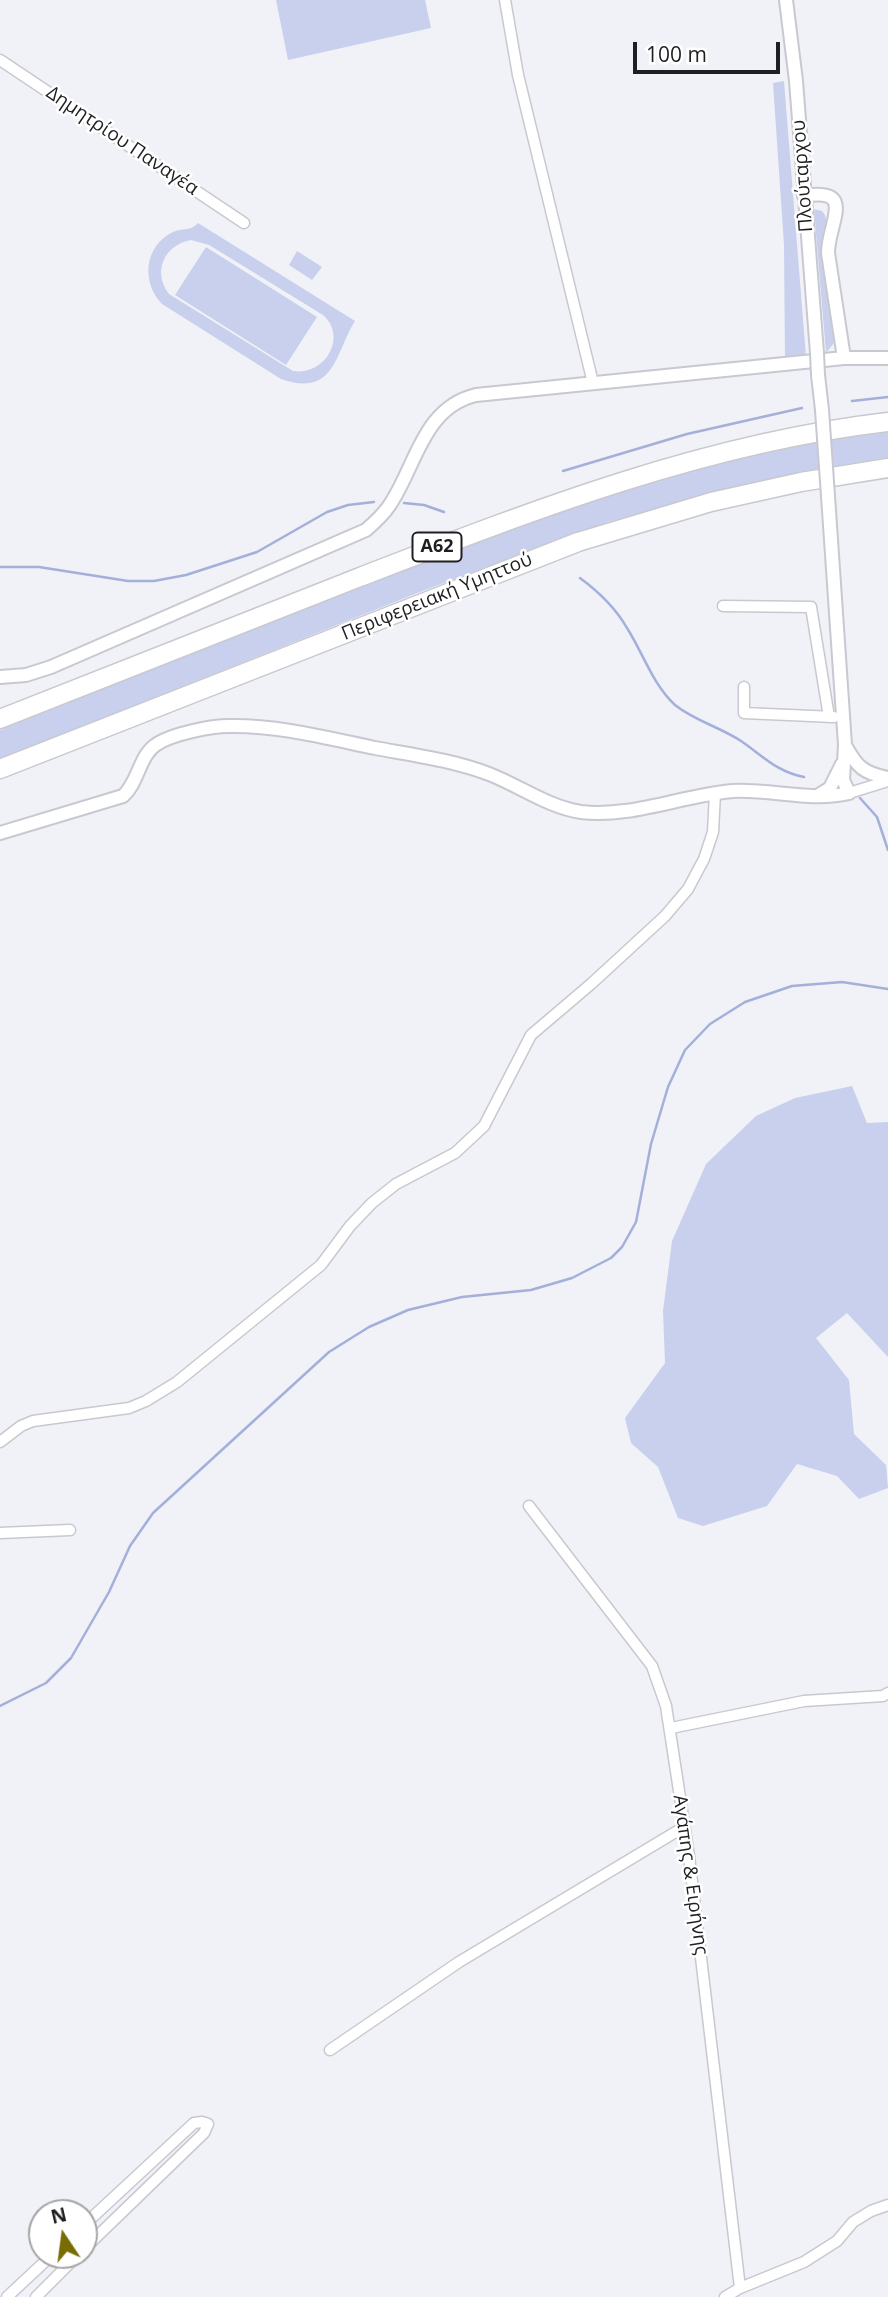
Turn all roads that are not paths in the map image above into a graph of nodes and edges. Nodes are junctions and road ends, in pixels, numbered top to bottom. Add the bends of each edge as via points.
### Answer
1 (505, 0) edge
2 (786, 0) edge
3 (0, 60) edge
4 (804, 196) junction
5 (244, 223) dead end
6 (844, 358) junction
7 (888, 358) edge
8 (593, 383) junction
9 (888, 422) edge
10 (888, 468) edge
11 (723, 606) dead end
12 (0, 677) edge
13 (744, 687) dead end
14 (836, 717) junction
15 (0, 719) edge
16 (848, 763) junction
17 (2, 768) edge
18 (888, 779) edge
19 (715, 793) junction
20 (849, 793) junction
21 (817, 796) junction
22 (0, 833) edge
23 (0, 1442) edge
24 (529, 1506) dead end
25 (70, 1530) dead end
26 (0, 1533) edge
27 (888, 1693) edge
28 (671, 1728) junction
29 (684, 1827) junction
30 (330, 2050) dead end
31 (888, 2205) edge
32 (98, 2212) edge
33 (98, 2236) edge
34 (37, 2269) edge
35 (64, 2269) edge
36 (740, 2288) junction
37 (7, 2297) edge
38 (36, 2297) edge
39 (726, 2297) edge

1 - 8 street via 521,87
2 - 4 street, Πλούταρχου
3 - 5 street, Δημητρίου Παναγέα
4 - 6 street via 821,193 836,202 828,253
4 - 14 street, Πλούταρχου, bridge via 828,496
6 - 7 street
6 - 8 street
8 - 12 street via 463,398 434,421 388,507 366,530 51,667
9 - 15 highway, Α62 via 723,452 574,497
10 - 17 highway, Περιφερειακή Υμηττού / Α62 via 711,502 589,538
11 - 14 street via 811,607
13 - 14 street via 744,713
14 - 16 street, Πλούταρχου
16 - 18 street
16 - 20 street via 843,780
16 - 21 street via 830,788
18 - 20 street
19 - 21 street
19 - 22 street via 617,811 582,812 460,764 274,729 226,726 157,744 123,796
19 - 23 street via 713,832 688,890 592,984 531,1034 484,1126 454,1153 396,1184 372,1203 321,1265 177,1382 129,1408 33,1421
20 - 21 street
24 - 28 street, Αγάπης & Ειρήνης via 652,1666
25 - 26 street
27 - 28 street via 804,1701
28 - 29 street, Αγάπης & Ειρήνης
29 - 30 street via 459,1962
29 - 36 street, Αγάπης & Ειρήνης
31 - 36 street via 853,2222 837,2241 804,2262
32 - 33 street via 194,2123 208,2124 196,2142
34 - 37 street
35 - 38 street
36 - 39 street

